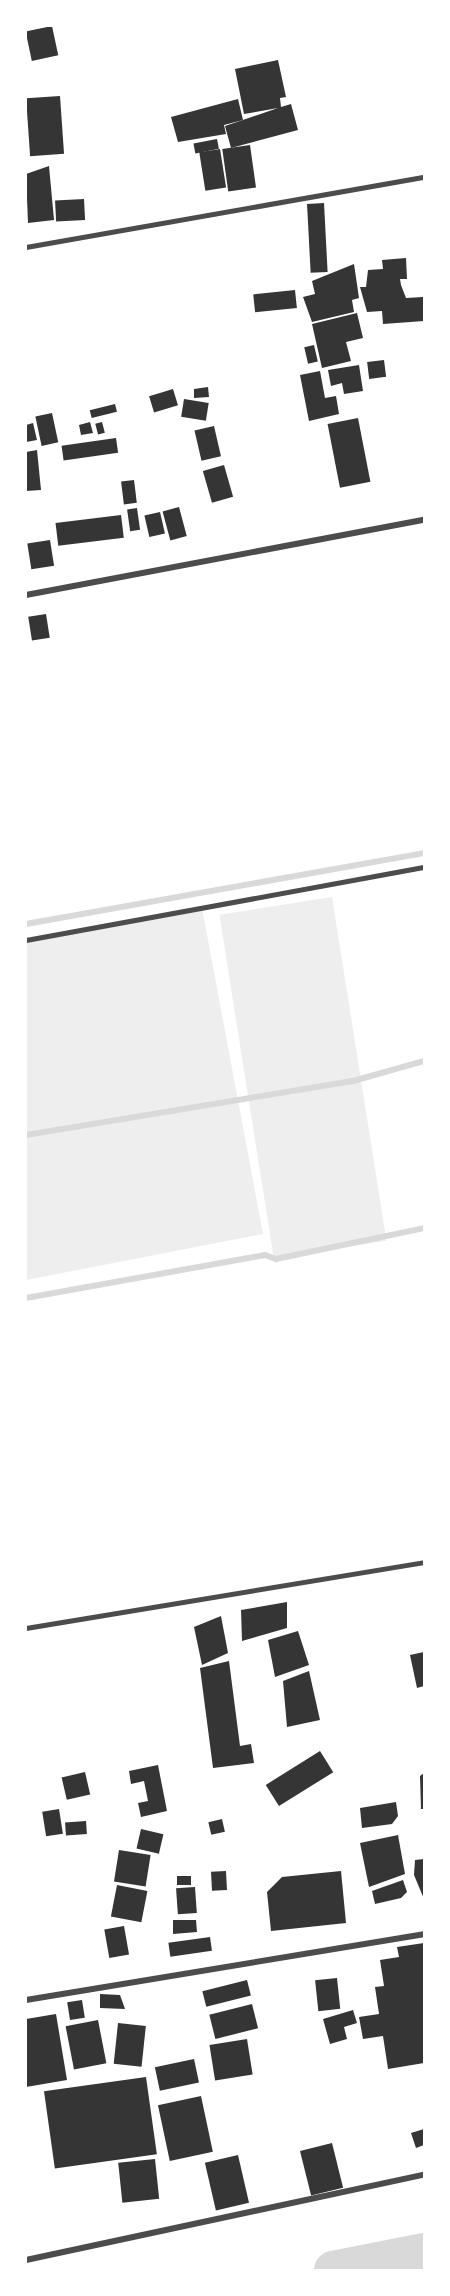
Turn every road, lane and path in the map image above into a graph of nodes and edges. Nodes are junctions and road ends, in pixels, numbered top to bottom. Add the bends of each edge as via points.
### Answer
1 (424, 177) edge
2 (26, 247) edge
3 (424, 520) edge
4 (26, 594) edge
5 (424, 867) edge
6 (26, 940) edge
7 (424, 1562) edge
8 (26, 1628) edge
9 (424, 1935) edge
10 (26, 2000) edge
11 (424, 2175) edge
12 (26, 2260) edge

1 - 2 lane
3 - 4 street
5 - 6 lane
7 - 8 lane
9 - 10 street
11 - 12 street

